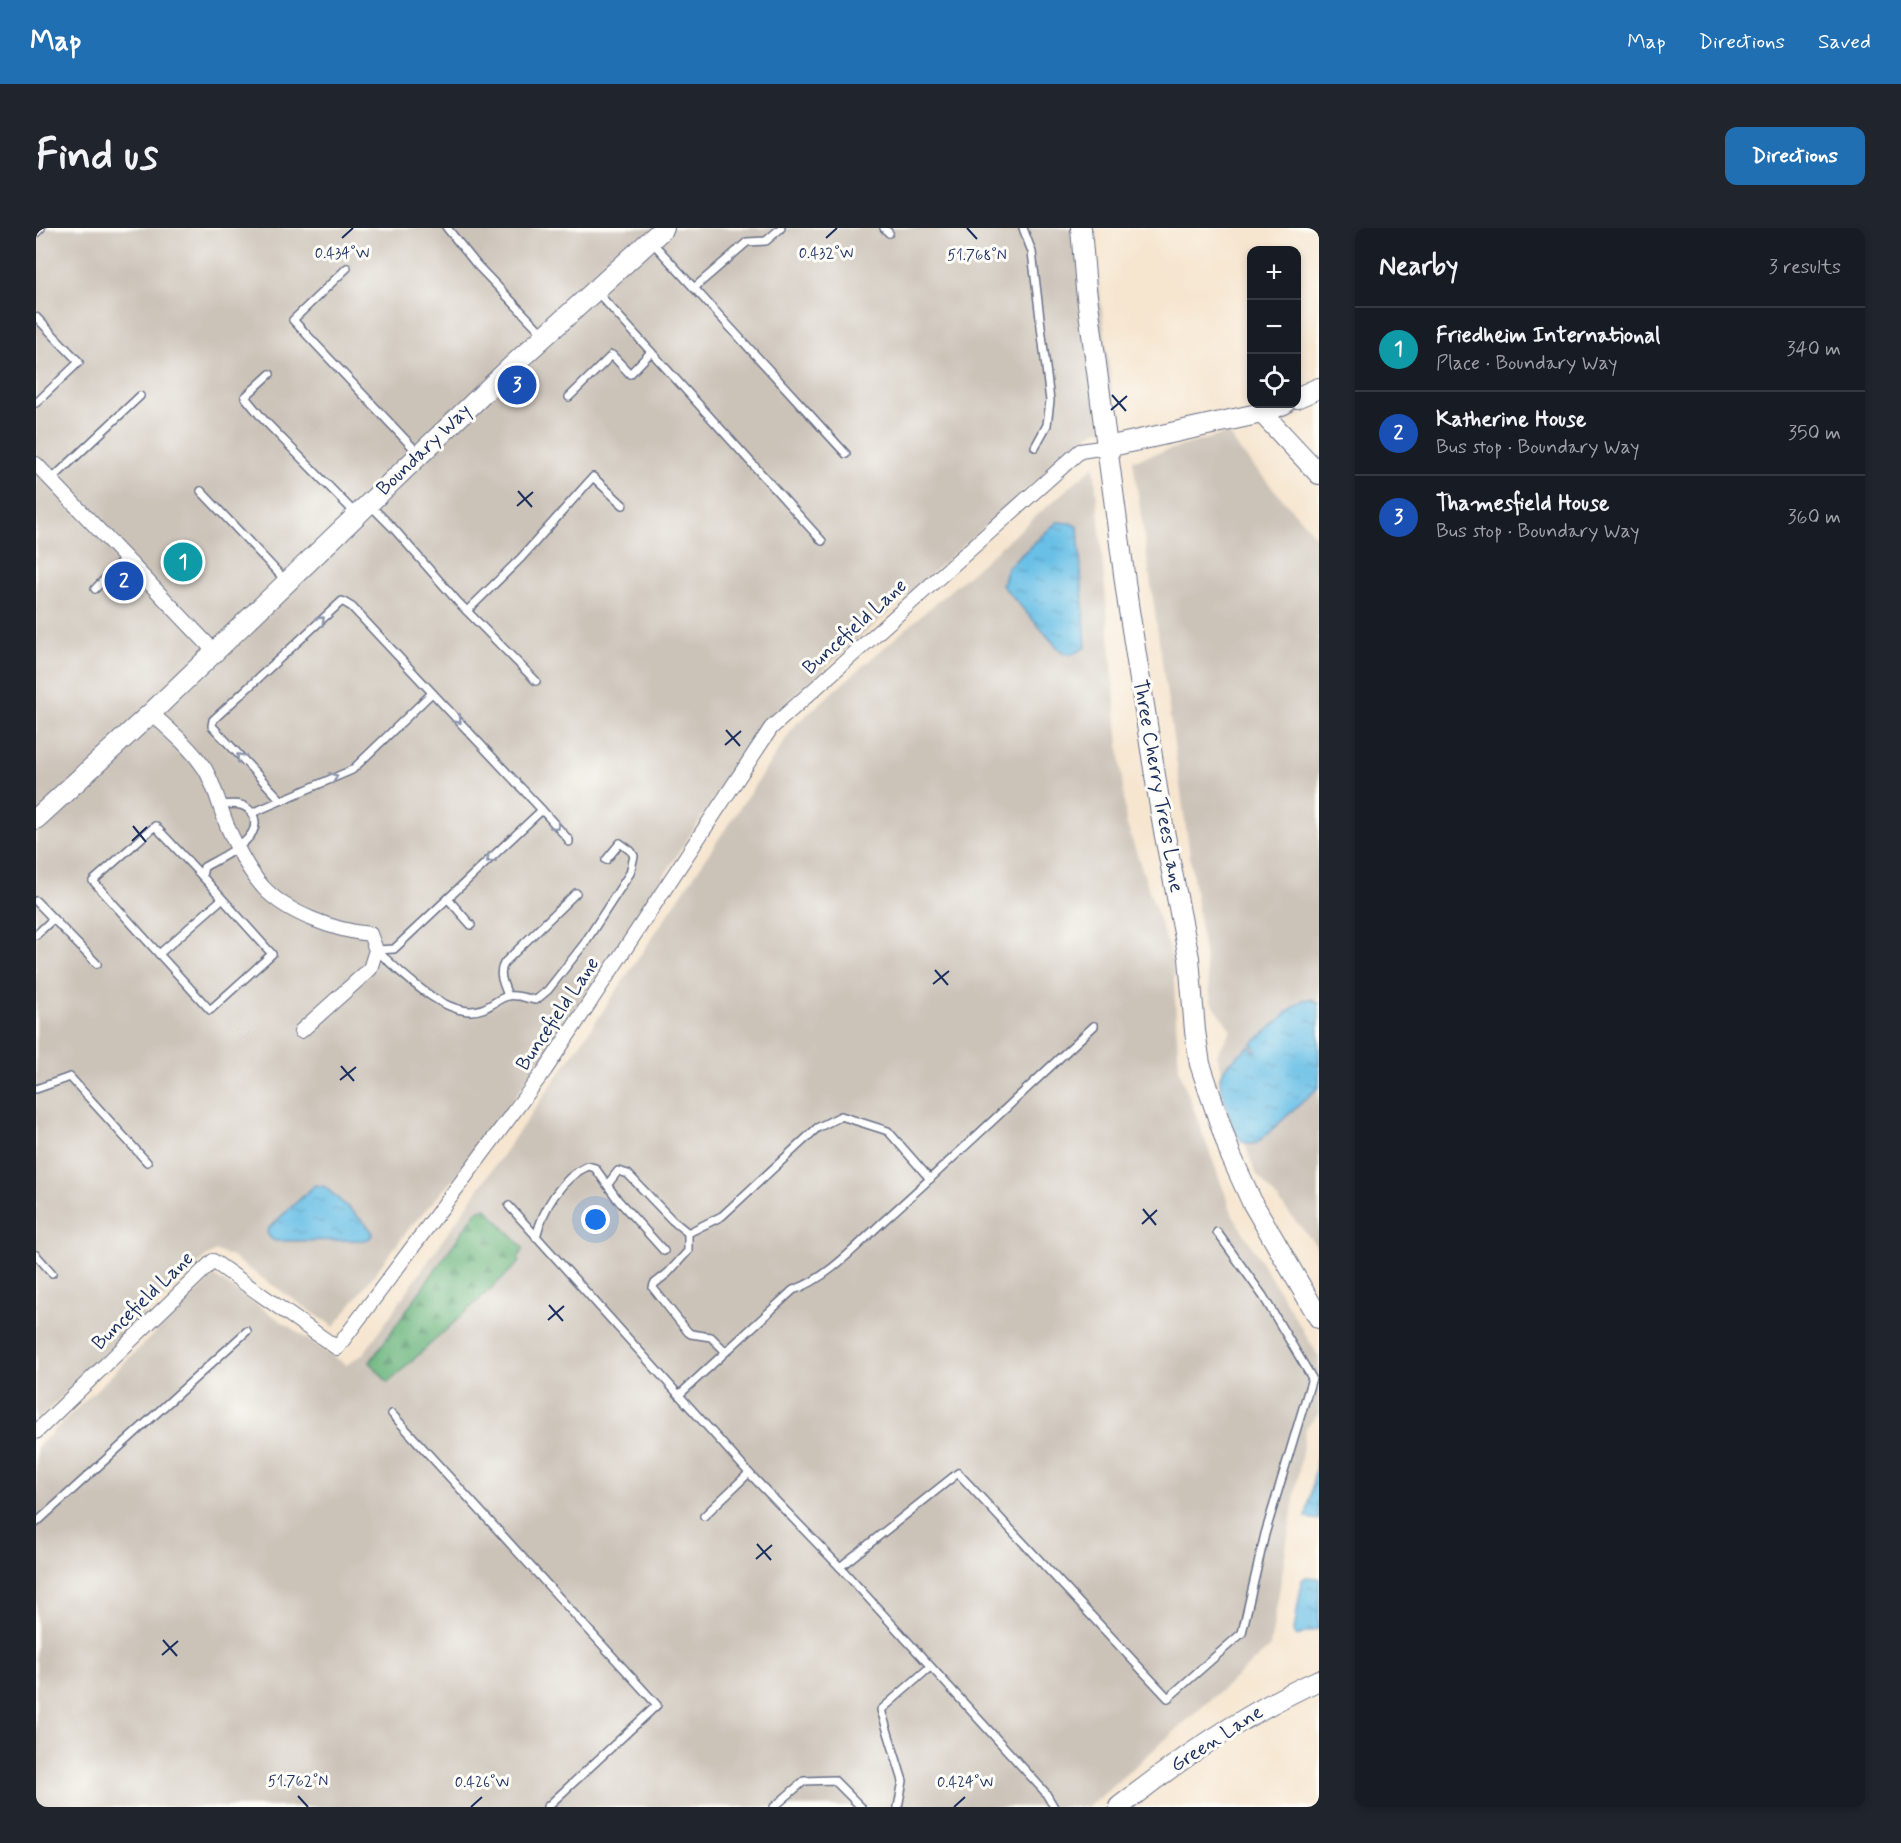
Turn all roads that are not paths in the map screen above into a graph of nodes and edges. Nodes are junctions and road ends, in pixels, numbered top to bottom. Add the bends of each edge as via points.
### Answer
1 (41, 228) edge
2 (447, 228) edge
3 (781, 228) edge
4 (1023, 228) edge
5 (1081, 228) edge
6 (36, 233) edge
7 (657, 234) edge
8 (347, 268) dead end
9 (694, 288) junction
10 (595, 290) junction
11 (36, 316) edge
12 (545, 336) junction
13 (651, 352) junction
14 (270, 374) dead end
15 (1319, 388) edge
16 (140, 396) dead end
17 (1301, 396) edge
18 (569, 397) dead end
19 (36, 403) edge
20 (1274, 408) edge
21 (1262, 413) junction
22 (1035, 447) dead end
23 (1107, 447) junction
24 (419, 454) junction
25 (846, 454) dead end
26 (36, 464) edge
27 (1319, 474) edge
28 (51, 480) junction
29 (201, 491) dead end
30 (623, 505) dead end
31 (362, 509) junction
32 (822, 541) dead end
33 (125, 558) junction
34 (287, 582) junction
35 (95, 589) dead end
36 (467, 611) junction
37 (215, 652) junction
38 (536, 681) dead end
39 (432, 693) junction
40 (152, 713) junction
41 (280, 800) junction
42 (220, 805) junction
43 (542, 810) junction
44 (252, 813) junction
45 (36, 819) edge
46 (569, 842) dead end
47 (237, 848) junction
48 (606, 860) dead end
49 (202, 876) junction
50 (576, 893) dead end
51 (222, 899) junction
52 (448, 899) junction
53 (36, 901) edge
54 (53, 919) junction
55 (471, 925) dead end
56 (36, 935) edge
57 (376, 950) junction
58 (159, 954) junction
59 (97, 964) dead end
60 (508, 996) junction
61 (1094, 1026) dead end
62 (301, 1031) dead end
63 (36, 1089) edge
64 (147, 1162) dead end
65 (930, 1179) junction
66 (608, 1184) junction
67 (508, 1206) dead end
68 (1217, 1232) dead end
69 (688, 1233) junction
70 (536, 1237) junction
71 (664, 1251) dead end
72 (36, 1255) edge
73 (52, 1273) dead end
74 (1319, 1318) edge
75 (247, 1332) dead end
76 (725, 1351) junction
77 (679, 1395) junction
78 (392, 1414) dead end
79 (36, 1432) edge
80 (749, 1473) junction
81 (704, 1516) dead end
82 (36, 1523) edge
83 (840, 1567) junction
84 (930, 1667) junction
85 (1319, 1680) edge
86 (547, 1807) edge
87 (774, 1807) edge
88 (861, 1807) edge
89 (898, 1807) edge
90 (1054, 1807) edge
91 (1119, 1807) edge

1 - 6 lane
2 - 12 lane
3 - 9 lane via 766,241 747,242
4 - 22 lane via 1032,252 1050,401 1047,425
5 - 23 street, Three Cherry Trees Lane
7 - 9 lane
7 - 10 street, Boundary Way
8 - 24 lane via 293,320
9 - 25 lane
10 - 12 street, Boundary Way
10 - 13 lane
11 - 19 lane via 79,362
12 - 24 street, Boundary Way
13 - 18 lane via 630,374 612,355
13 - 32 lane
14 - 31 lane via 245,397
15 - 17 street
16 - 28 lane
20 - 21 street
21 - 23 street
21 - 27 street
23 - 74 street, Three Cherry Trees Lane via 1163,826 1189,958 1200,1064 1231,1156 1252,1202
23 - 79 street, Buncefield Lane via 1080,452 771,728 545,1070 337,1348 213,1261
24 - 31 street, Boundary Way
26 - 28 street
28 - 33 street
29 - 34 lane
30 - 36 lane via 593,477 521,558
31 - 34 street, Boundary Way
31 - 36 lane via 394,529
33 - 35 lane
33 - 37 street
34 - 37 street, Boundary Way
36 - 38 lane
37 - 40 street, Boundary Way
41 -> 39 lane via 352,770
41 -> 39 lane via 212,724 213,720 342,601
39 -> 43 lane
40 - 42 street via 204,768
40 - 45 street, Boundary Way
41 - 44 lane
42 - 44 lane via 245,806
42 - 47 street
43 -> 46 lane
43 -> 52 lane
44 - 47 lane via 256,823 253,834
47 - 49 lane via 204,867
47 - 57 street via 263,888 287,906 353,932 370,934
48 - 60 lane via 620,843 634,856 630,873 584,944 541,997 536,1000
49 - 51 lane
49 - 58 lane via 155,826 93,881
50 - 60 lane via 501,967
51 - 58 lane
51 - 58 lane via 272,954 210,1010
52 - 55 lane
52 - 57 lane via 394,949
53 - 54 lane
54 - 56 lane
54 - 59 lane
57 - 60 lane via 447,1005 470,1011 488,1008
57 - 62 street via 370,969
61 - 65 lane
63 - 64 lane via 70,1077
65 - 69 lane via 888,1131 841,1116 817,1128 722,1216
65 - 76 lane via 836,1264 808,1285 794,1290
66 - 69 lane via 618,1171 628,1173
66 - 70 lane via 595,1168 581,1169 549,1203
66 - 71 lane
67 - 70 lane
68 - 83 lane via 1263,1296 1312,1378 1265,1534 1242,1633 1168,1698 958,1473
69 - 76 lane via 688,1251 653,1288 688,1332 711,1337
70 - 77 lane
72 - 73 lane
75 - 82 lane
76 - 77 lane
77 - 80 lane
78 - 86 lane via 657,1705
80 - 81 lane
80 - 83 lane
83 - 84 lane
84 - 89 lane via 881,1710 903,1781
84 - 90 lane via 1045,1792
85 - 91 street, Green Lane via 1205,1744
87 - 88 lane via 804,1781 834,1780

